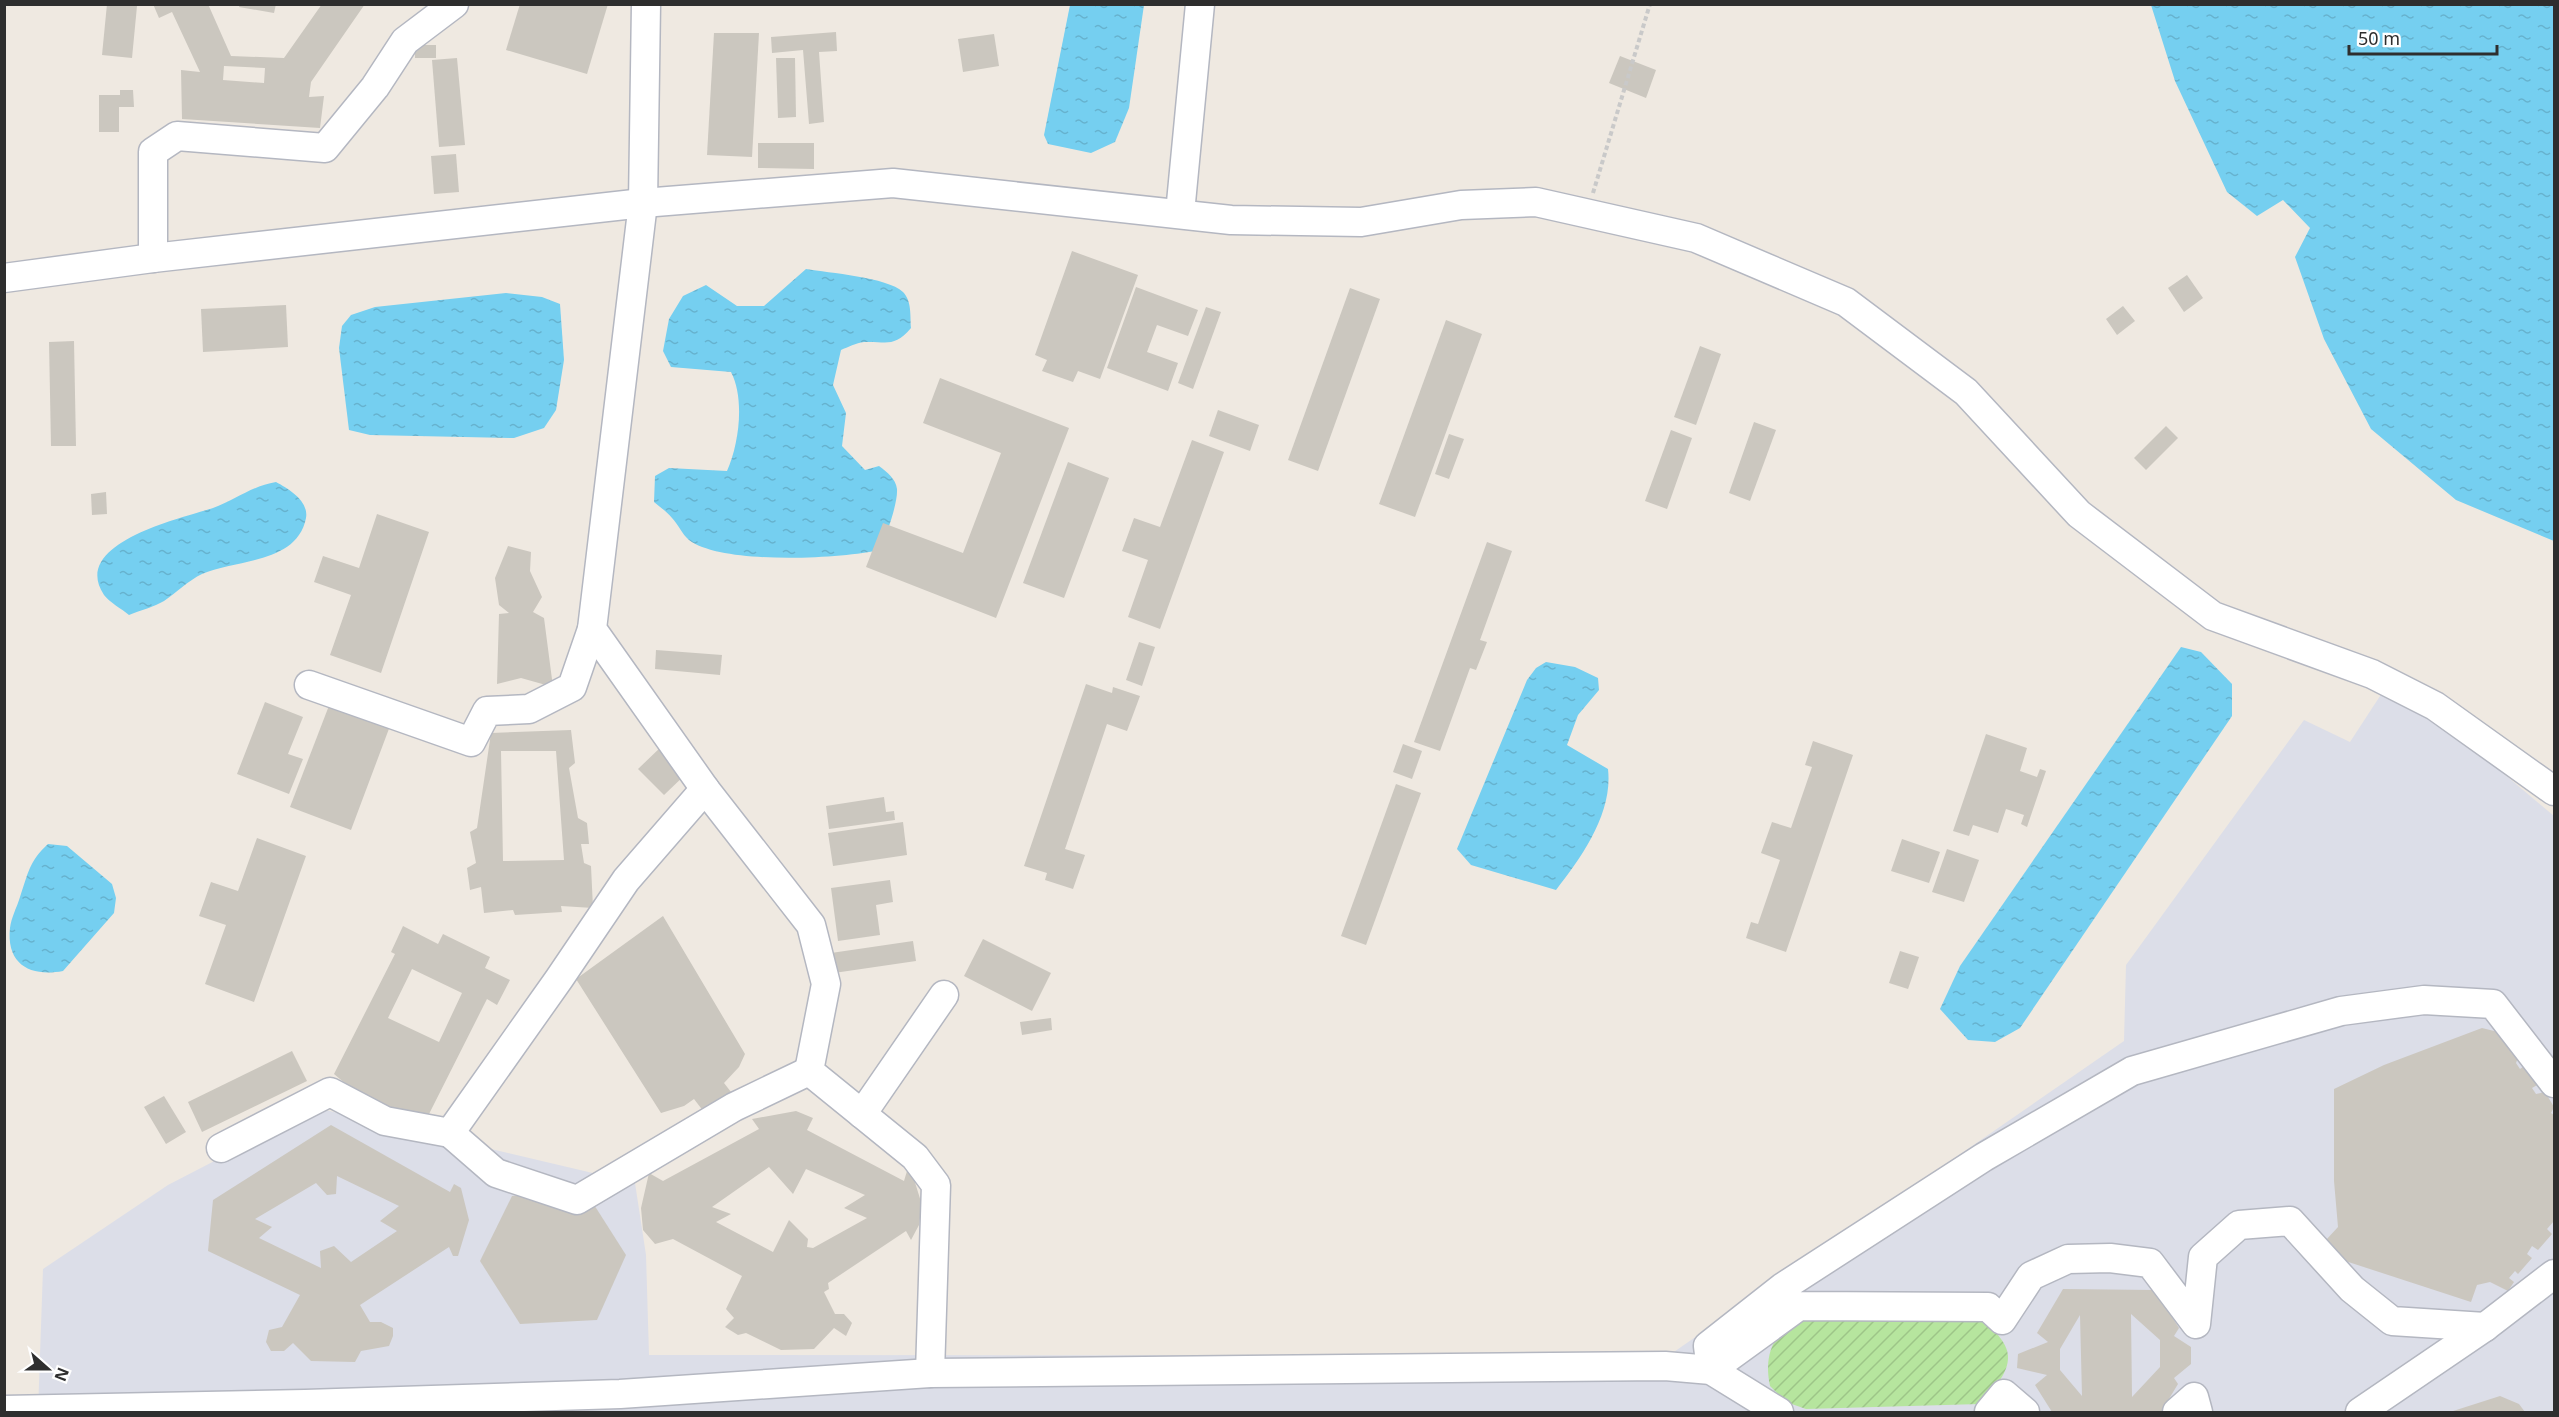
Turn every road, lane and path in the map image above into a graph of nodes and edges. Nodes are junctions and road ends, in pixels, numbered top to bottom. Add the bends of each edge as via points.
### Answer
1 (453, 4) edge
2 (646, 4) edge
3 (1200, 4) edge
4 (1650, 4) edge
5 (643, 203) junction
6 (1180, 213) junction
7 (1587, 214) junction
8 (153, 258) junction
9 (4, 278) edge
10 (592, 629) junction
11 (309, 685) dead end
12 (705, 789) junction
13 (2554, 791) edge
14 (944, 995) dead end
15 (809, 1071) junction
16 (2554, 1083) edge
17 (862, 1114) junction
18 (450, 1133) junction
19 (221, 1148) dead end
20 (2554, 1274) edge
21 (2485, 1327) junction
22 (1711, 1370) junction
23 (930, 1373) junction
24 (4, 1410) edge
25 (1779, 1413) edge
26 (1989, 1413) edge
27 (2025, 1413) edge
28 (2177, 1413) edge
29 (2198, 1413) edge
30 (2360, 1413) edge

1 - 8 street via 405,40 375,87 325,148 177,136 153,152
2 - 5 street
3 - 6 street
4 - 7 path
5 - 6 street via 893,183
5 - 8 street
5 - 10 street
6 - 7 street via 1231,220 1361,222 1461,205 1536,202
7 - 13 street via 1696,238 1846,302 1966,392 2079,514 2213,616 2372,674 2435,705
8 - 9 street
10 - 11 street via 572,687 529,709 487,711 471,742
10 - 12 street
12 - 15 street via 811,925 826,984
12 - 18 street via 626,880
14 - 17 street
15 - 17 street
15 - 18 street via 734,1107 577,1200 496,1173
16 - 22 street via 2493,1004 2424,1000 2341,1011 2132,1071 1984,1157 1783,1287 1708,1346
17 - 23 street via 915,1157 936,1185
18 - 19 street via 386,1121 330,1092
20 - 21 street
21 - 22 street via 2392,1321 2352,1289 2290,1221 2239,1225 2203,1257 2196,1324 2150,1263 2068,1258 2031,1276 2002,1320 1988,1307 1799,1306
21 - 30 street
22 - 23 street via 1665,1366
22 - 25 street
23 - 24 street via 620,1394
26 - 27 street via 2004,1394
28 - 29 street via 2194,1397

